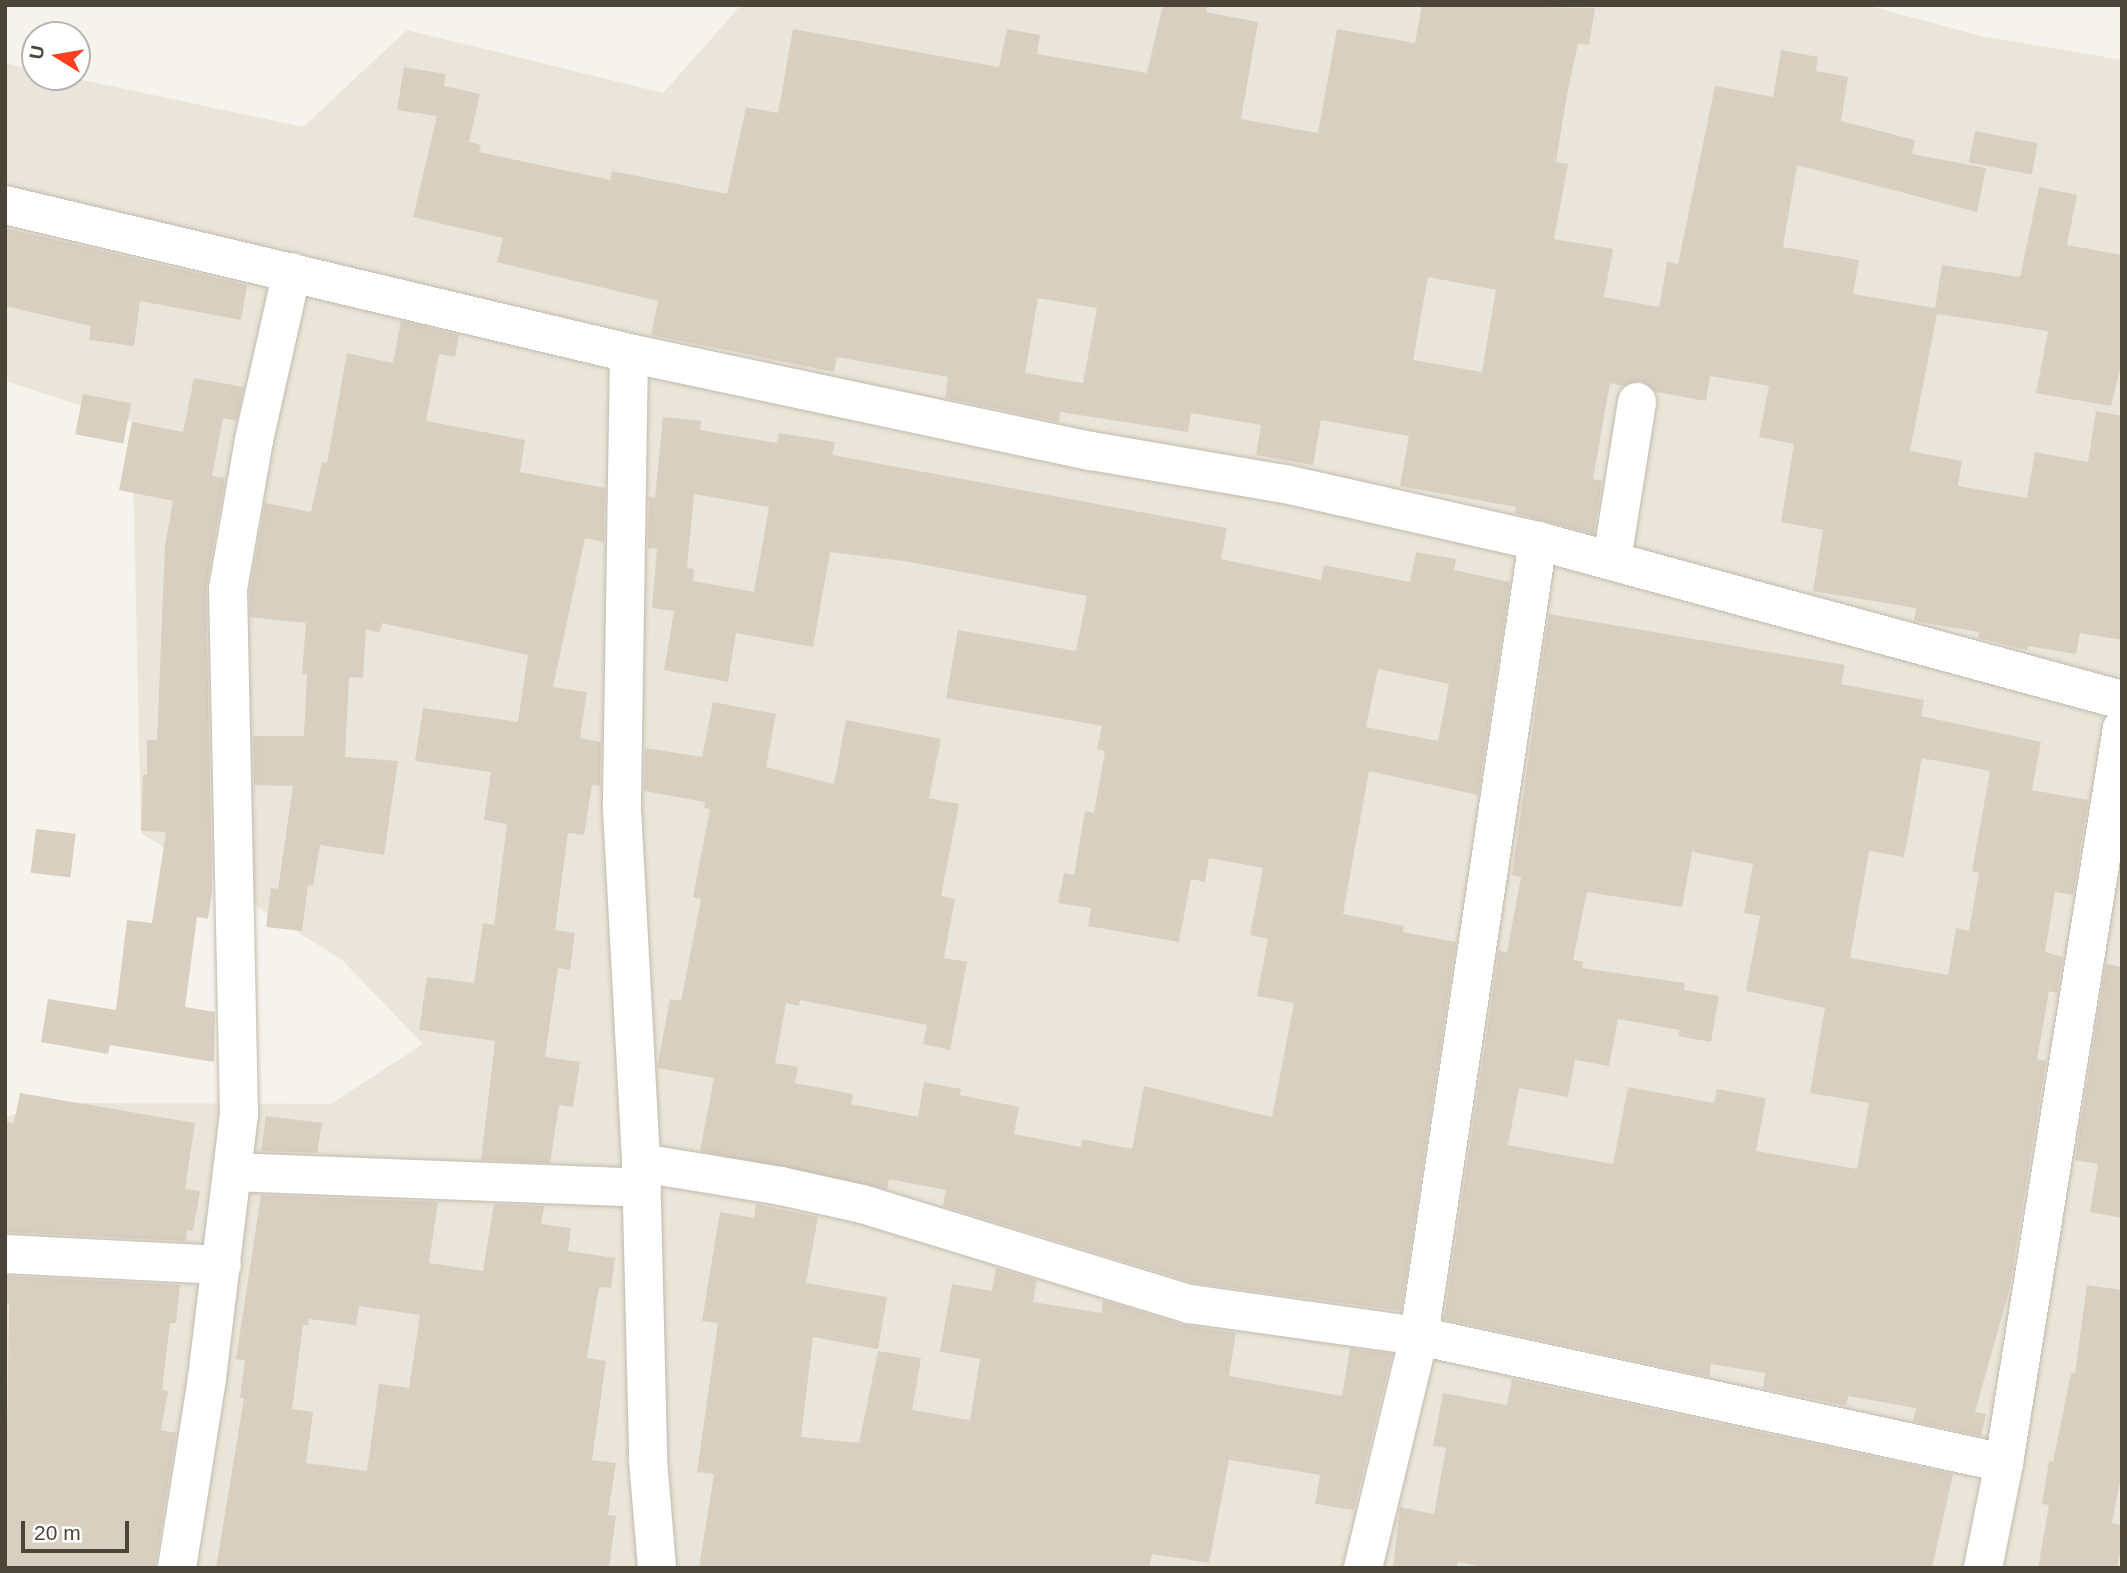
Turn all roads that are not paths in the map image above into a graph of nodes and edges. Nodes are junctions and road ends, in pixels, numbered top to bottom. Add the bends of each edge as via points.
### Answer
1 (5, 205) edge
2 (292, 272) junction
3 (629, 353) junction
4 (1637, 402) dead end
5 (1538, 541) junction
6 (1612, 560) junction
7 (2122, 700) edge
8 (2122, 728) edge
9 (232, 1171) junction
10 (641, 1176) junction
11 (5, 1254) edge
12 (222, 1265) junction
13 (1419, 1336) junction
14 (2004, 1463) junction
15 (177, 1568) edge
16 (657, 1568) edge
17 (1363, 1568) edge
18 (1983, 1568) edge

1 - 2 street
2 - 3 street
2 - 9 street via 254,440 228,589 239,1114
3 - 5 street via 1091,451 1285,484
3 - 10 street via 622,809
4 - 6 street
5 - 6 street
5 - 13 street
6 - 7 street
8 - 14 street
9 - 10 street
9 - 12 street
10 - 13 street via 781,1186 862,1205 1190,1304
10 - 16 street via 648,1460
11 - 12 street
12 - 15 street
13 - 14 street
13 - 17 street
14 - 18 street

